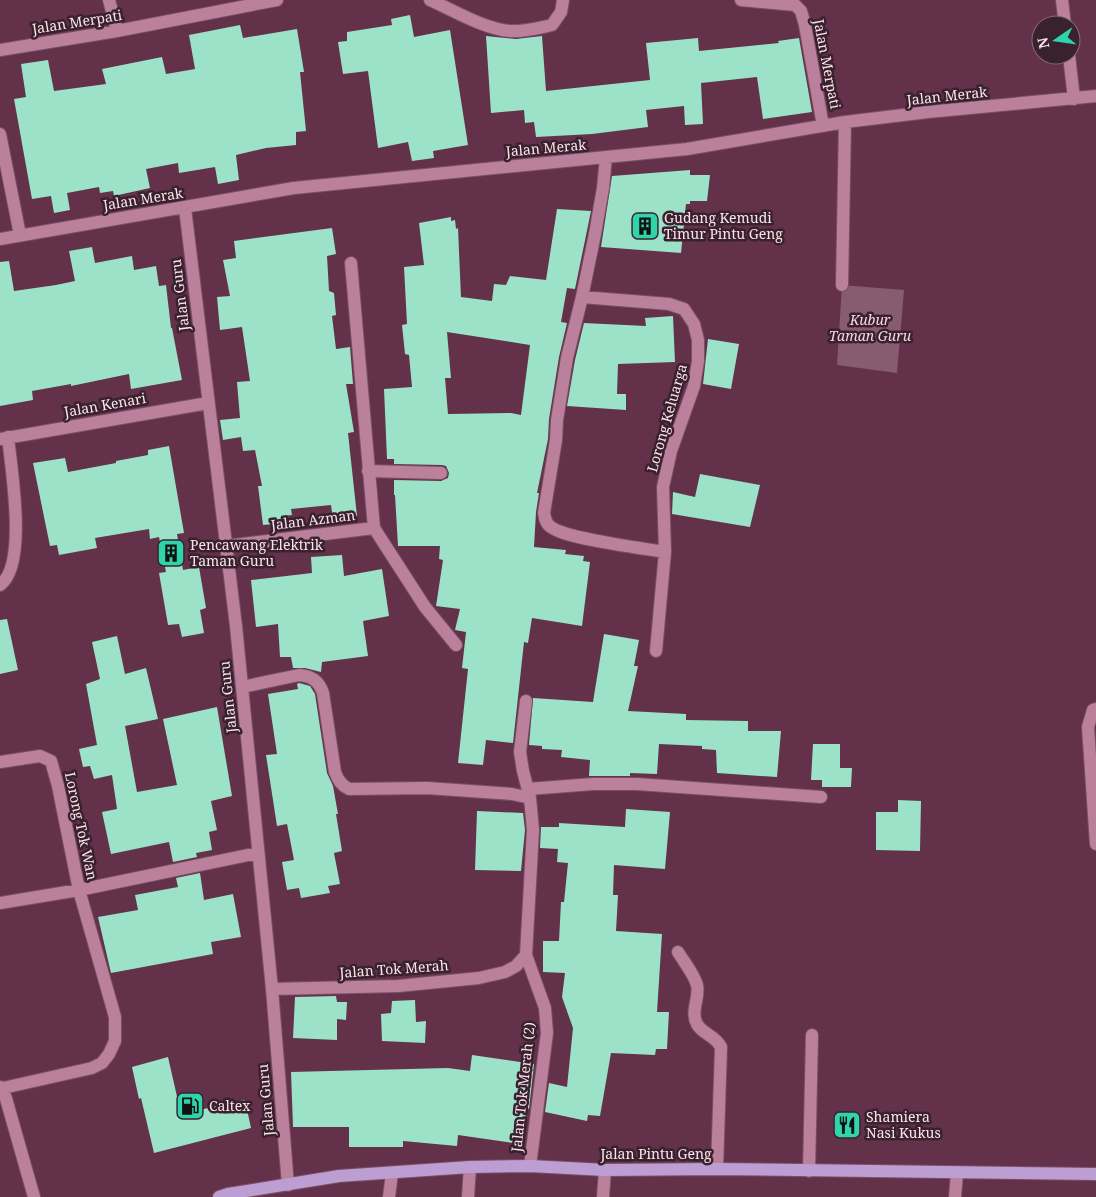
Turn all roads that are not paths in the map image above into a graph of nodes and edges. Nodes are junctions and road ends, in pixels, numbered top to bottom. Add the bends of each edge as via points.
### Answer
1 (109, 0) edge
2 (277, 0) edge
3 (563, 0) edge
4 (741, 0) edge
5 (1062, 0) edge
6 (435, 1) edge
7 (1064, 15) edge
8 (117, 31) junction
9 (0, 50) edge
10 (1070, 65) edge
11 (1096, 96) edge
12 (1074, 99) junction
13 (845, 122) junction
14 (823, 126) junction
15 (0, 134) edge
16 (606, 157) junction
17 (185, 208) junction
18 (20, 236) junction
19 (0, 239) edge
20 (351, 263) dead end
21 (842, 285) dead end
22 (582, 297) junction
23 (208, 403) junction
24 (4, 438) edge
25 (368, 471) junction
26 (441, 472) dead end
27 (374, 528) junction
28 (226, 546) junction
29 (665, 552) junction
30 (0, 584) edge
31 (456, 645) dead end
32 (656, 651) dead end
33 (242, 687) junction
34 (526, 701) dead end
35 (1096, 709) edge
36 (0, 762) edge
37 (529, 793) junction
38 (821, 797) dead end
39 (1096, 844) edge
40 (258, 853) junction
41 (79, 890) junction
42 (0, 903) edge
43 (678, 952) dead end
44 (526, 955) junction
45 (272, 990) junction
46 (812, 1035) dead end
47 (1, 1088) edge
48 (530, 1166) junction
49 (470, 1167) junction
50 (717, 1169) junction
51 (605, 1170) junction
52 (809, 1171) junction
53 (392, 1173) junction
54 (957, 1173) junction
55 (1096, 1174) edge
56 (288, 1185) junction
57 (34, 1197) edge
58 (219, 1197) edge
59 (389, 1197) edge
60 (468, 1197) edge
61 (603, 1197) edge
62 (955, 1197) edge

1 - 8 street
2 - 8 street, Jalan Merpati
3 - 6 street via 561,12 552,25 508,31 475,21
4 - 14 street, Jalan Merpati via 795,5 801,11
5 - 7 street
8 - 9 street, Jalan Merpati
10 - 12 street
11 - 12 street, Jalan Merak
12 - 13 street, Jalan Merak
13 - 14 street, Jalan Merak
13 - 21 street
14 - 16 street, Jalan Merak via 687,149
15 - 18 street
16 - 17 street, Jalan Merak via 294,188
16 - 22 street
17 - 18 street, Jalan Merak
17 - 23 street, Jalan Guru
18 - 19 street, Jalan Merak
20 - 25 street
22 - 29 street via 565,367 545,504 546,520 550,526 567,534
22 - 29 street, Lorong Keluarga via 669,304 684,309 694,324 698,340 694,386 671,451 663,487
23 - 24 street, Jalan Kenari
23 - 28 street, Jalan Guru
24 - 30 street, Jalan Kenari via 14,495 16,548 12,569
25 - 26 street
25 - 27 street
27 - 28 street, Jalan Azman
27 - 31 street via 425,607
28 - 33 street, Jalan Guru
29 - 32 street, Lorong Keluarga
33 - 37 street via 299,675 314,679 323,693 335,772 349,789 427,788
33 - 40 street, Jalan Guru
34 - 37 street via 520,752
35 - 39 street via 1088,727
36 - 41 street, Lorong Tok Wan via 40,756 51,762
37 - 38 street via 593,784 637,784
37 - 44 street via 533,830
40 - 41 street, Lorong Tok Wan
40 - 45 street, Jalan Guru
41 - 42 street, Lorong Tok Wan
41 - 47 street via 115,1017 115,1041 102,1063 92,1068
43 - 50 street via 696,984 694,1010 697,1025 713,1036 721,1047
44 - 45 street, Jalan Tok Merah via 516,966 504,972 479,978 398,986
44 - 48 street, Jalan Tok Merah (2) via 545,1008 547,1033
45 - 56 street, Jalan Guru
46 - 52 street
47 - 57 street
48 - 49 main road, Jalan Pintu Geng
48 - 51 main road, Jalan Pintu Geng
49 - 53 main road, Jalan Pintu Geng
49 - 60 street
50 - 51 main road, Jalan Pintu Geng
50 - 52 main road, Jalan Pintu Geng
51 - 61 street
52 - 54 main road, Jalan Pintu Geng
53 - 56 main road, Jalan Pintu Geng via 339,1176
53 - 59 street
54 - 55 main road, Jalan Pintu Geng
54 - 62 street
56 - 58 main road, Jalan Pintu Geng

